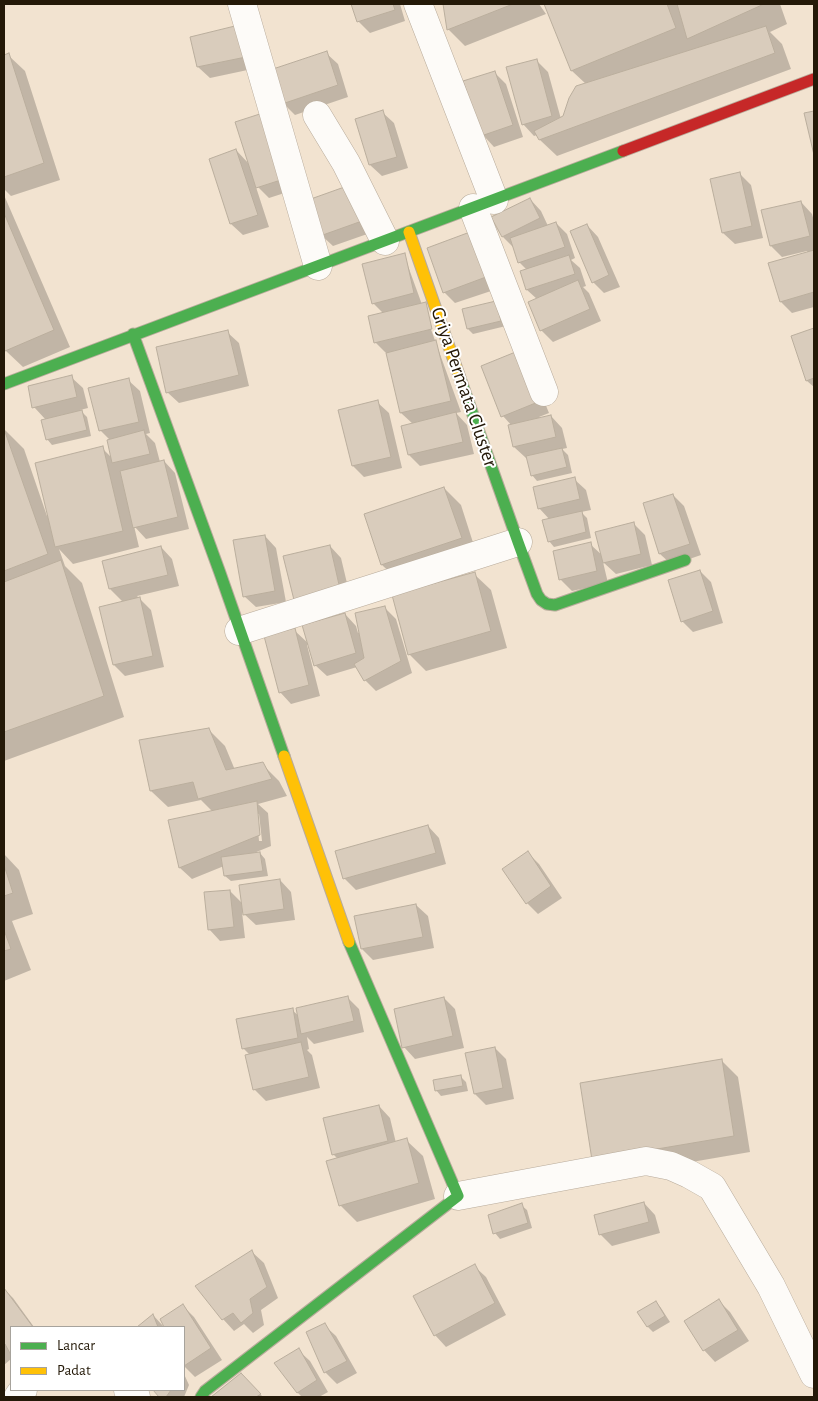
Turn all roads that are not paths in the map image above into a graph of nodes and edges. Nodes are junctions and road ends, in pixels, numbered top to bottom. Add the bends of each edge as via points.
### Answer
1 (242, 4) edge
2 (418, 4) edge
3 (814, 79) edge
4 (317, 115) dead end
5 (484, 204) junction
6 (397, 236) junction
7 (318, 266) junction
8 (133, 334) junction
9 (4, 384) edge
10 (544, 392) dead end
11 (518, 542) junction
12 (684, 560) dead end
13 (239, 631) junction
14 (458, 1196) junction
15 (814, 1374) edge
16 (201, 1397) edge

1 - 7 street
2 - 5 street
3 - 5 street
4 - 6 street
5 - 6 street
5 - 10 street
6 - 7 street
6 - 11 street, Griya Permata Cluster
7 - 8 street
8 - 9 street
8 - 13 street
11 - 12 street, Griya Permata Cluster via 538,594 547,604 555,605
11 - 13 street
13 - 14 street via 346,935
14 - 15 street via 646,1161 689,1174 712,1187 770,1286
14 - 16 street

